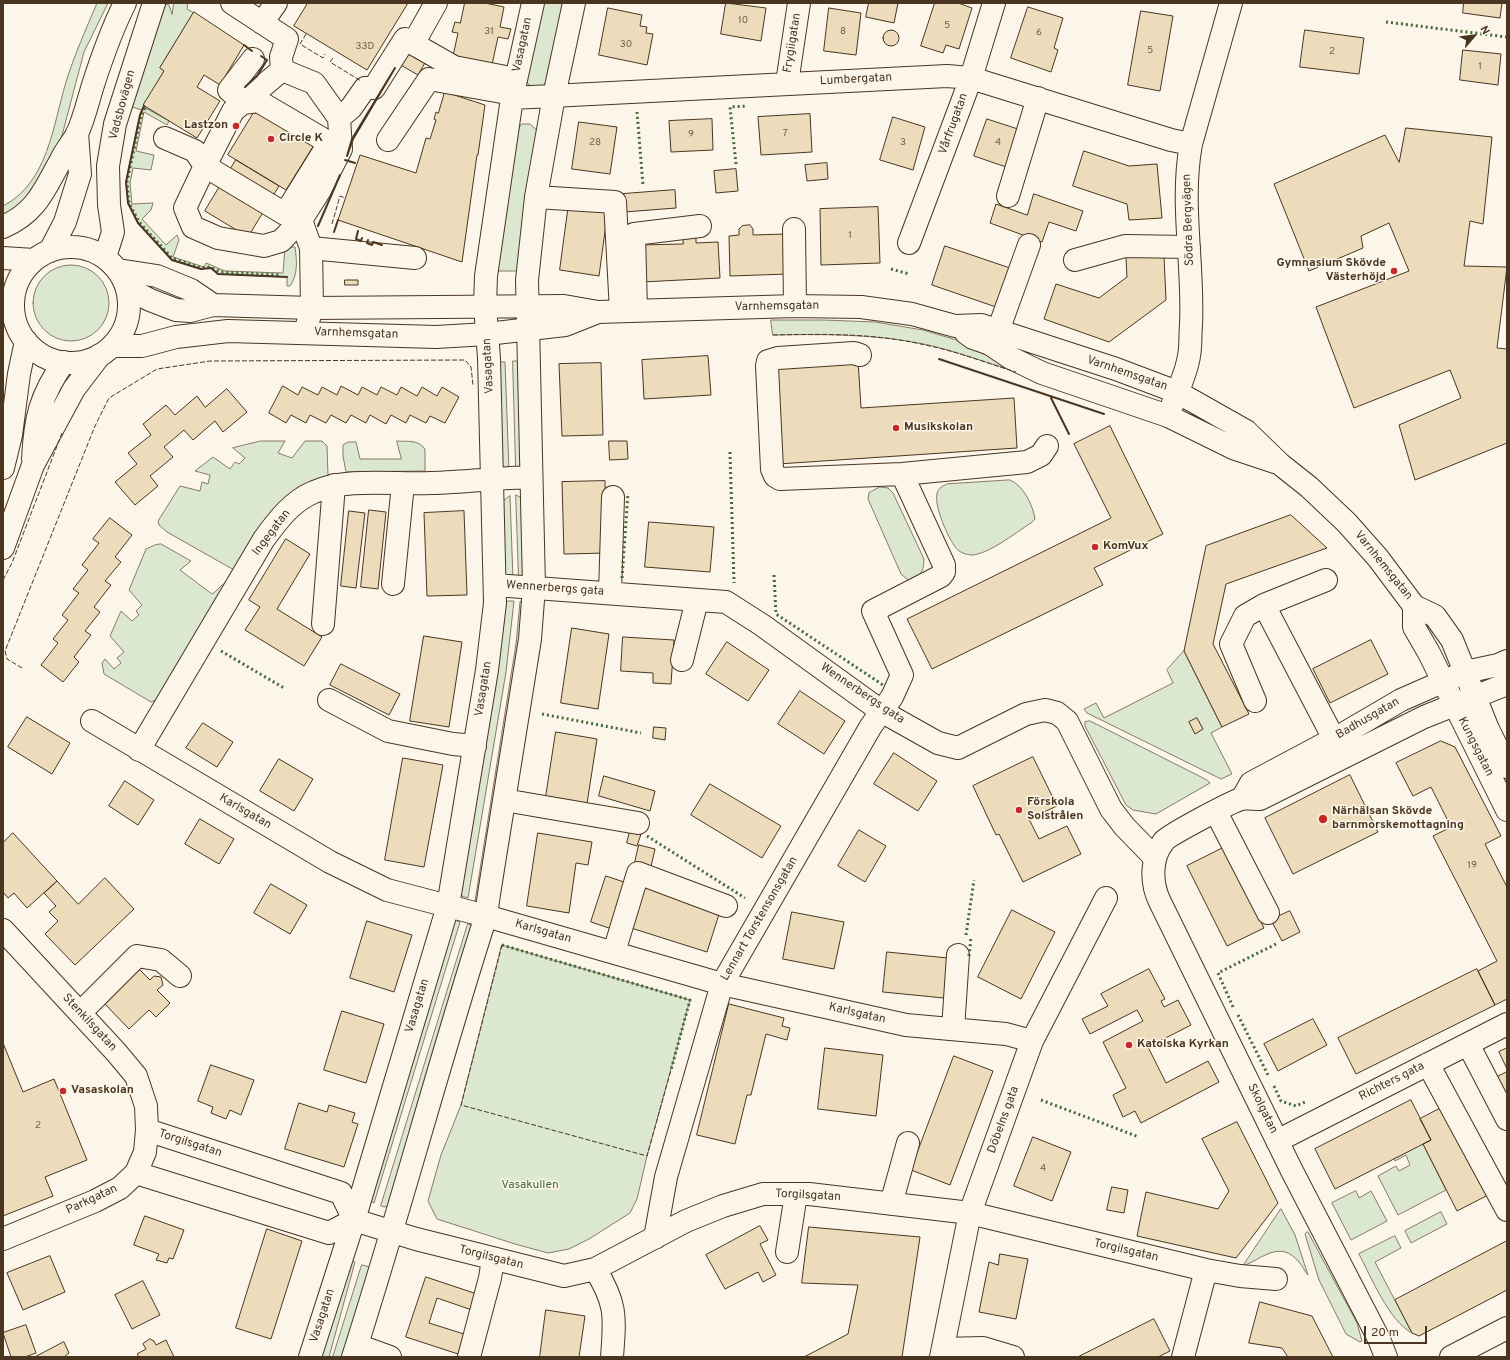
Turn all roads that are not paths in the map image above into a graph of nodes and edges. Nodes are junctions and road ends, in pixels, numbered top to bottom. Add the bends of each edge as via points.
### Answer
1 (125, 3) edge
2 (154, 3) edge
3 (232, 3) edge
4 (276, 3) edge
5 (436, 3) edge
6 (533, 3) edge
7 (574, 3) edge
8 (799, 3) edge
9 (994, 3) edge
10 (1231, 3) edge
11 (262, 23) junction
12 (413, 44) junction
13 (253, 59) dead end
14 (282, 70) junction
15 (971, 78) junction
16 (787, 83) junction
17 (514, 90) junction
18 (554, 96) junction
19 (1038, 98) junction
20 (243, 103) junction
21 (339, 118) junction
22 (77, 133) junction
23 (165, 138) dead end
24 (388, 140) dead end
25 (1191, 144) junction
26 (205, 166) junction
27 (1008, 196) dead end
28 (536, 197) junction
29 (293, 217) junction
30 (700, 226) dead end
31 (3, 227) edge
32 (794, 229) dead end
33 (909, 244) dead end
34 (1029, 245) dead end
35 (1189, 247) junction
36 (311, 248) junction
37 (42, 256) junction
38 (3, 258) edge
39 (415, 258) dead end
40 (1075, 260) dead end
41 (117, 272) junction
42 (485, 306) junction
43 (795, 306) junction
44 (527, 307) junction
45 (312, 308) junction
46 (629, 311) junction
47 (598, 312) junction
48 (13, 320) edge
49 (528, 329) junction
50 (305, 332) junction
51 (488, 334) junction
52 (994, 338) junction
53 (106, 350) junction
54 (860, 355) dead end
55 (64, 362) junction
56 (1177, 392) junction
57 (1168, 416) junction
58 (1047, 446) dead end
59 (33, 464) junction
60 (1280, 464) junction
61 (3, 468) edge
62 (902, 474) junction
63 (531, 477) junction
64 (493, 479) junction
65 (403, 484) junction
66 (334, 485) junction
67 (613, 497) dead end
68 (3, 548) edge
69 (1326, 580) dead end
70 (393, 584) dead end
71 (495, 585) junction
72 (534, 587) junction
73 (610, 593) junction
74 (697, 600) junction
75 (1264, 605) junction
76 (1414, 606) junction
77 (323, 624) dead end
78 (682, 660) dead end
79 (1507, 661) edge
80 (1465, 672) junction
81 (1443, 681) junction
82 (1507, 684) edge
83 (1475, 697) junction
84 (329, 700) dead end
85 (1255, 701) dead end
86 (1454, 705) junction
87 (881, 711) junction
88 (92, 721) dead end
89 (1334, 739) junction
90 (475, 746) junction
91 (139, 750) junction
92 (1507, 767) edge
93 (1242, 799) junction
94 (504, 800) junction
95 (1507, 810) edge
96 (1216, 812) junction
97 (638, 823) dead end
98 (1155, 858) junction
99 (1106, 898) dead end
100 (448, 906) junction
101 (726, 906) dead end
102 (1268, 914) dead end
103 (486, 916) junction
104 (3, 930) edge
105 (614, 952) junction
106 (958, 955) dead end
107 (180, 976) dead end
108 (722, 984) junction
109 (80, 1012) junction
110 (1507, 1024) edge
111 (953, 1029) junction
112 (1032, 1041) junction
113 (1468, 1044) junction
114 (1428, 1064) junction
115 (1507, 1119) edge
116 (147, 1130) junction
117 (1278, 1141) junction
118 (908, 1143) dead end
119 (136, 1173) junction
120 (796, 1194) junction
121 (891, 1204) junction
122 (1507, 1210) edge
123 (970, 1213) junction
124 (354, 1220) junction
125 (393, 1231) junction
126 (655, 1238) junction
127 (3, 1239) edge
128 (787, 1252) dead end
129 (493, 1259) junction
130 (596, 1269) junction
131 (1206, 1270) junction
132 (1276, 1279) dead end
133 (1507, 1328) edge
134 (355, 1351) edge
135 (942, 1353) edge
136 (310, 1357) edge
137 (390, 1357) edge
138 (469, 1357) edge
139 (612, 1357) edge
140 (1013, 1357) edge
141 (1183, 1357) edge
142 (1386, 1357) edge
143 (1451, 1357) edge

1 - 22 street
2 - 41 street, Vadsbovägen via 115,124 108,166
3 - 11 street
4 - 11 street
5 - 12 street
6 - 17 street, Vasagatan
7 - 18 street
8 - 16 street, Frygiigatan
9 - 15 street, Vårfrugatan
10 - 25 street, Södra Bergvägen
11 - 14 street via 287,39 281,57
12 - 17 street via 454,67
12 - 21 street via 405,39 374,88 365,88 351,108
13 - 20 street via 229,90
14 - 20 street
14 - 21 street via 314,83
15 - 16 street, Lumbergatan via 947,76
15 - 19 street, Lumbergatan
15 - 33 street, Vårfrugatan
16 - 18 street, Lumbergatan
17 - 18 street, Lumbergatan
17 - 24 street via 428,79
17 - 42 street, Vasagatan via 486,276
18 - 28 street
19 - 25 street, Lumbergatan
19 - 27 street
20 - 26 street via 233,111
20 - 29 street via 258,101 326,143 326,148
21 - 29 street via 341,149 320,190
22 - 31 street via 38,202 17,220
22 - 37 street via 80,174 65,222
23 - 26 street via 195,151
25 - 35 street, Södra Bergvägen via 1186,193
26 - 29 street
26 - 29 street via 185,208 193,227 218,238 264,246 281,241
28 - 44 street via 527,280
28 - 46 street via 615,202
29 - 36 street
30 - 46 street via 634,234
32 - 43 street
34 - 52 street
35 - 40 street via 1125,246
35 - 56 street, Södra Bergvägen via 1192,300 1189,355
36 - 39 street
36 - 45 street
37 - 38 street
37 - 41 street via 64,247 78,247 92,251
37 - 48 street via 22,273
41 - 45 street, Varnhemsgatan via 157,276 191,290 213,305
41 - 53 street via 129,304 128,319 122,333
42 - 44 street, Varnhemsgatan
42 - 45 street, Varnhemsgatan
42 - 51 street, Vasagatan
43 - 46 street, Varnhemsgatan
43 - 52 street, Varnhemsgatan via 862,307 912,314 955,326 981,325
44 - 47 street, Varnhemsgatan via 564,306
44 - 49 street
45 - 50 street
46 - 47 street, Varnhemsgatan
47 - 49 street, Varnhemsgatan via 565,325
48 - 55 street via 37,351
48 - 61 street via 19,374 11,434
49 - 51 street, Varnhemsgatan
49 - 63 street
50 - 51 street, Varnhemsgatan via 436,337
50 - 53 street, Varnhemsgatan via 228,331 176,337 142,346
51 - 64 street, Vasagatan
52 - 56 street, Varnhemsgatan via 1116,369
52 - 57 street, Varnhemsgatan via 1011,358 1042,373
53 - 55 street via 82,362
53 - 59 street via 74,389
54 - 62 street via 854,353 778,358 768,361 772,469 775,476 780,479
55 - 59 street via 50,382 41,404 35,425
56 - 57 street, Södra Bergvägen
56 - 60 street, Varnhemsgatan via 1246,431
57 - 60 street, Varnhemsgatan via 1233,448
58 - 62 street via 1041,455 1027,462
59 - 68 street
60 - 76 street, Varnhemsgatan via 1347,523 1378,558
62 - 87 street, Lennart Torstensonsgatan via 944,565 944,572 941,576 873,611 902,676 892,697
63 - 64 street, Ingegatan
63 - 72 street
64 - 65 street, Ingegatan
64 - 71 street, Vasagatan
65 - 66 street, Ingegatan
65 - 70 street
66 - 77 street
66 - 91 street, Ingegatan via 296,502 264,539
67 - 73 street
69 - 75 street
71 - 72 street, Wennerbergs gata
71 - 90 street, Vasagatan via 488,663
72 - 73 street, Wennerbergs gata
72 - 94 street via 530,639
73 - 74 street, Wennerbergs gata
74 - 78 street
74 - 87 street, Wennerbergs gata via 726,602 762,624
75 - 85 street via 1245,616 1230,644
75 - 89 street
76 - 80 street, Varnhemsgatan via 1435,616 1452,640
76 - 81 street, Varnhemsgatan via 1414,628
79 - 80 street, Badhusgatan
80 - 81 street, Badhusgatan
80 - 83 street, Kungsgatan
81 - 86 street, Varnhemsgatan
81 - 89 street, Badhusgatan via 1401,700
82 - 83 street, Badhusgatan
83 - 86 street, Badhusgatan
83 - 92 street, Kungsgatan
84 - 90 street via 388,731
86 - 93 street, Badhusgatan via 1424,717 1260,799
86 - 95 street, Kungsgatan
87 - 98 street, Wennerbergs gata via 938,743 958,748 1026,714 1045,710 1057,713 1067,721 1111,809
87 - 108 street, Lennart Torstensonsgatan
88 - 91 street, Karlsgatan
89 - 93 street, Badhusgatan via 1251,783
90 - 100 street, Vasagatan
91 - 100 street, Karlsgatan via 330,862 387,890
93 - 96 street, Badhusgatan
94 - 97 street
94 - 103 street
96 - 98 street, Badhusgatan via 1164,841
96 - 102 street
98 - 117 street, Skolgatan via 1154,891
99 - 112 street, Döbelns gata
100 - 103 street, Karlsgatan
100 - 124 street, Vasagatan
101 - 105 street via 638,873
103 - 105 street, Karlsgatan
103 - 125 street via 438,1069
104 - 109 street, Stenkilsgatan
105 - 108 street, Karlsgatan
106 - 111 street
107 - 109 street via 161,960 137,956
108 - 111 street, Karlsgatan via 906,1025
108 - 126 street, Lennart Torstensonsgatan via 666,1177
109 - 116 street, Stenkilsgatan via 136,1076 146,1106
110 - 113 street, Richters gata
111 - 112 street, Karlsgatan via 1006,1034
112 - 123 street, Döbelns gata
113 - 114 street, Richters gata
113 - 115 street
114 - 117 street, Richters gata
114 - 122 street
116 - 119 street, Parkgatan via 144,1152
116 - 124 street, Torgilsgatan via 341,1193
117 - 142 street, Skolgatan via 1380,1338
118 - 121 street
119 - 124 street via 329,1233
119 - 127 street, Parkgatan via 120,1188 96,1201
120 - 121 street, Torgilsgatan
120 - 126 street, Torgilsgatan via 763,1194 723,1206 686,1221
120 - 128 street
121 - 123 street, Torgilsgatan
123 - 131 street, Torgilsgatan
123 - 135 street, Döbelns gata
124 - 125 street, Torgilsgatan
124 - 136 street, Vasagatan
125 - 129 street, Torgilsgatan via 416,1240
125 - 134 street
126 - 130 street, Torgilsgatan
129 - 130 street, Torgilsgatan via 564,1276
129 - 138 street
130 - 139 street via 608,1290 615,1320
131 - 132 street, Torgilsgatan
131 - 141 street
133 - 143 street
134 - 137 street
135 - 140 street via 983,1348

